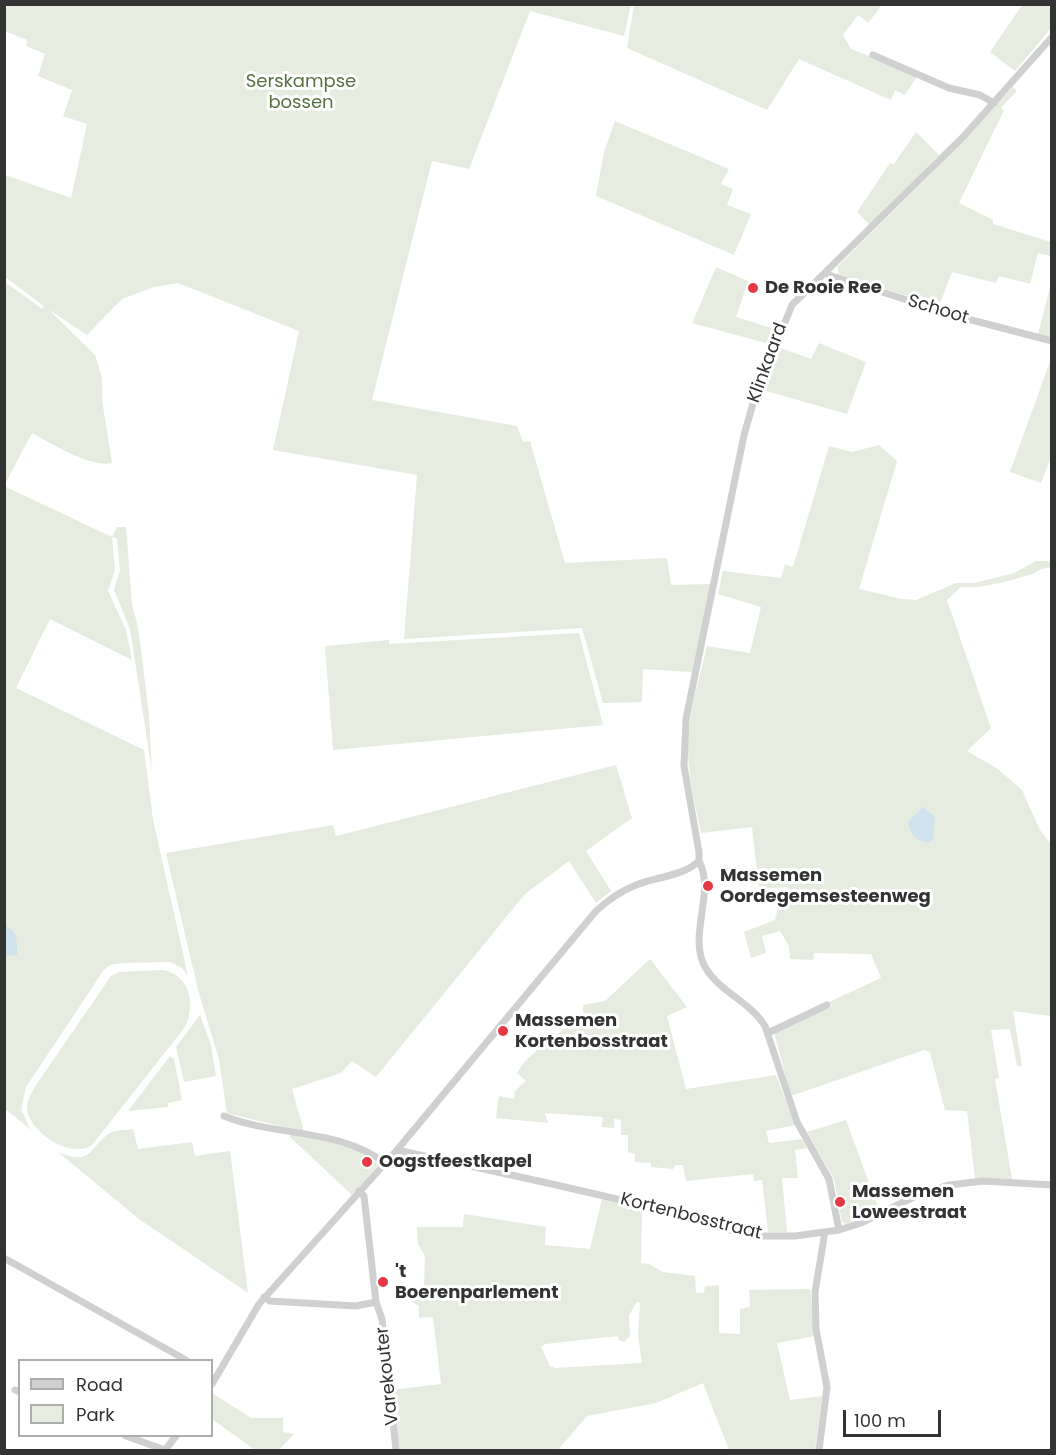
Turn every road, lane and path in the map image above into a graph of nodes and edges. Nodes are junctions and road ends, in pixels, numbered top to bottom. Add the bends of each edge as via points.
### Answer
1 (1052, 37) edge
2 (873, 55) dead end
3 (994, 103) junction
4 (826, 274) junction
5 (1052, 341) edge
6 (699, 861) junction
7 (827, 1005) dead end
8 (768, 1033) junction
9 (224, 1116) dead end
10 (397, 1150) junction
11 (385, 1163) junction
12 (1052, 1185) edge
13 (359, 1191) junction
14 (839, 1230) junction
15 (825, 1232) junction
16 (4, 1257) edge
17 (264, 1297) junction
18 (376, 1302) junction
19 (184, 1359) edge
20 (214, 1376) edge
21 (129, 1437) edge
22 (175, 1437) edge
23 (165, 1450) edge
24 (396, 1450) edge
25 (819, 1450) edge

1 - 3 street, Klinkaard
2 - 3 street
3 - 4 street, Klinkaard
4 - 5 street, Schoot via 960,317
4 - 6 street, Klinkaard via 797,299 787,314 744,435 683,744
6 - 8 street, Klinkaard via 703,871 699,934 704,964 720,984 757,1014
6 - 10 street via 690,868 635,885 604,904
7 - 8 street
8 - 14 street, Klinkaard via 797,1122 830,1179
9 - 11 street via 352,1145
10 - 11 street
10 - 15 street, Kortenbosstraat via 664,1210 733,1231 765,1236
11 - 13 street
12 - 14 street, Kortenbosstraat via 983,1181 949,1185
13 - 17 street
13 - 18 street, Varekouter via 364,1196
14 - 15 street, Kortenbosstraat
15 - 25 street via 815,1292 816,1329 827,1387
16 - 19 street
17 - 18 street, Varekouter via 270,1301 356,1306
17 - 20 street
18 - 24 street, Varekouter via 382,1319
21 - 23 street
22 - 23 street

